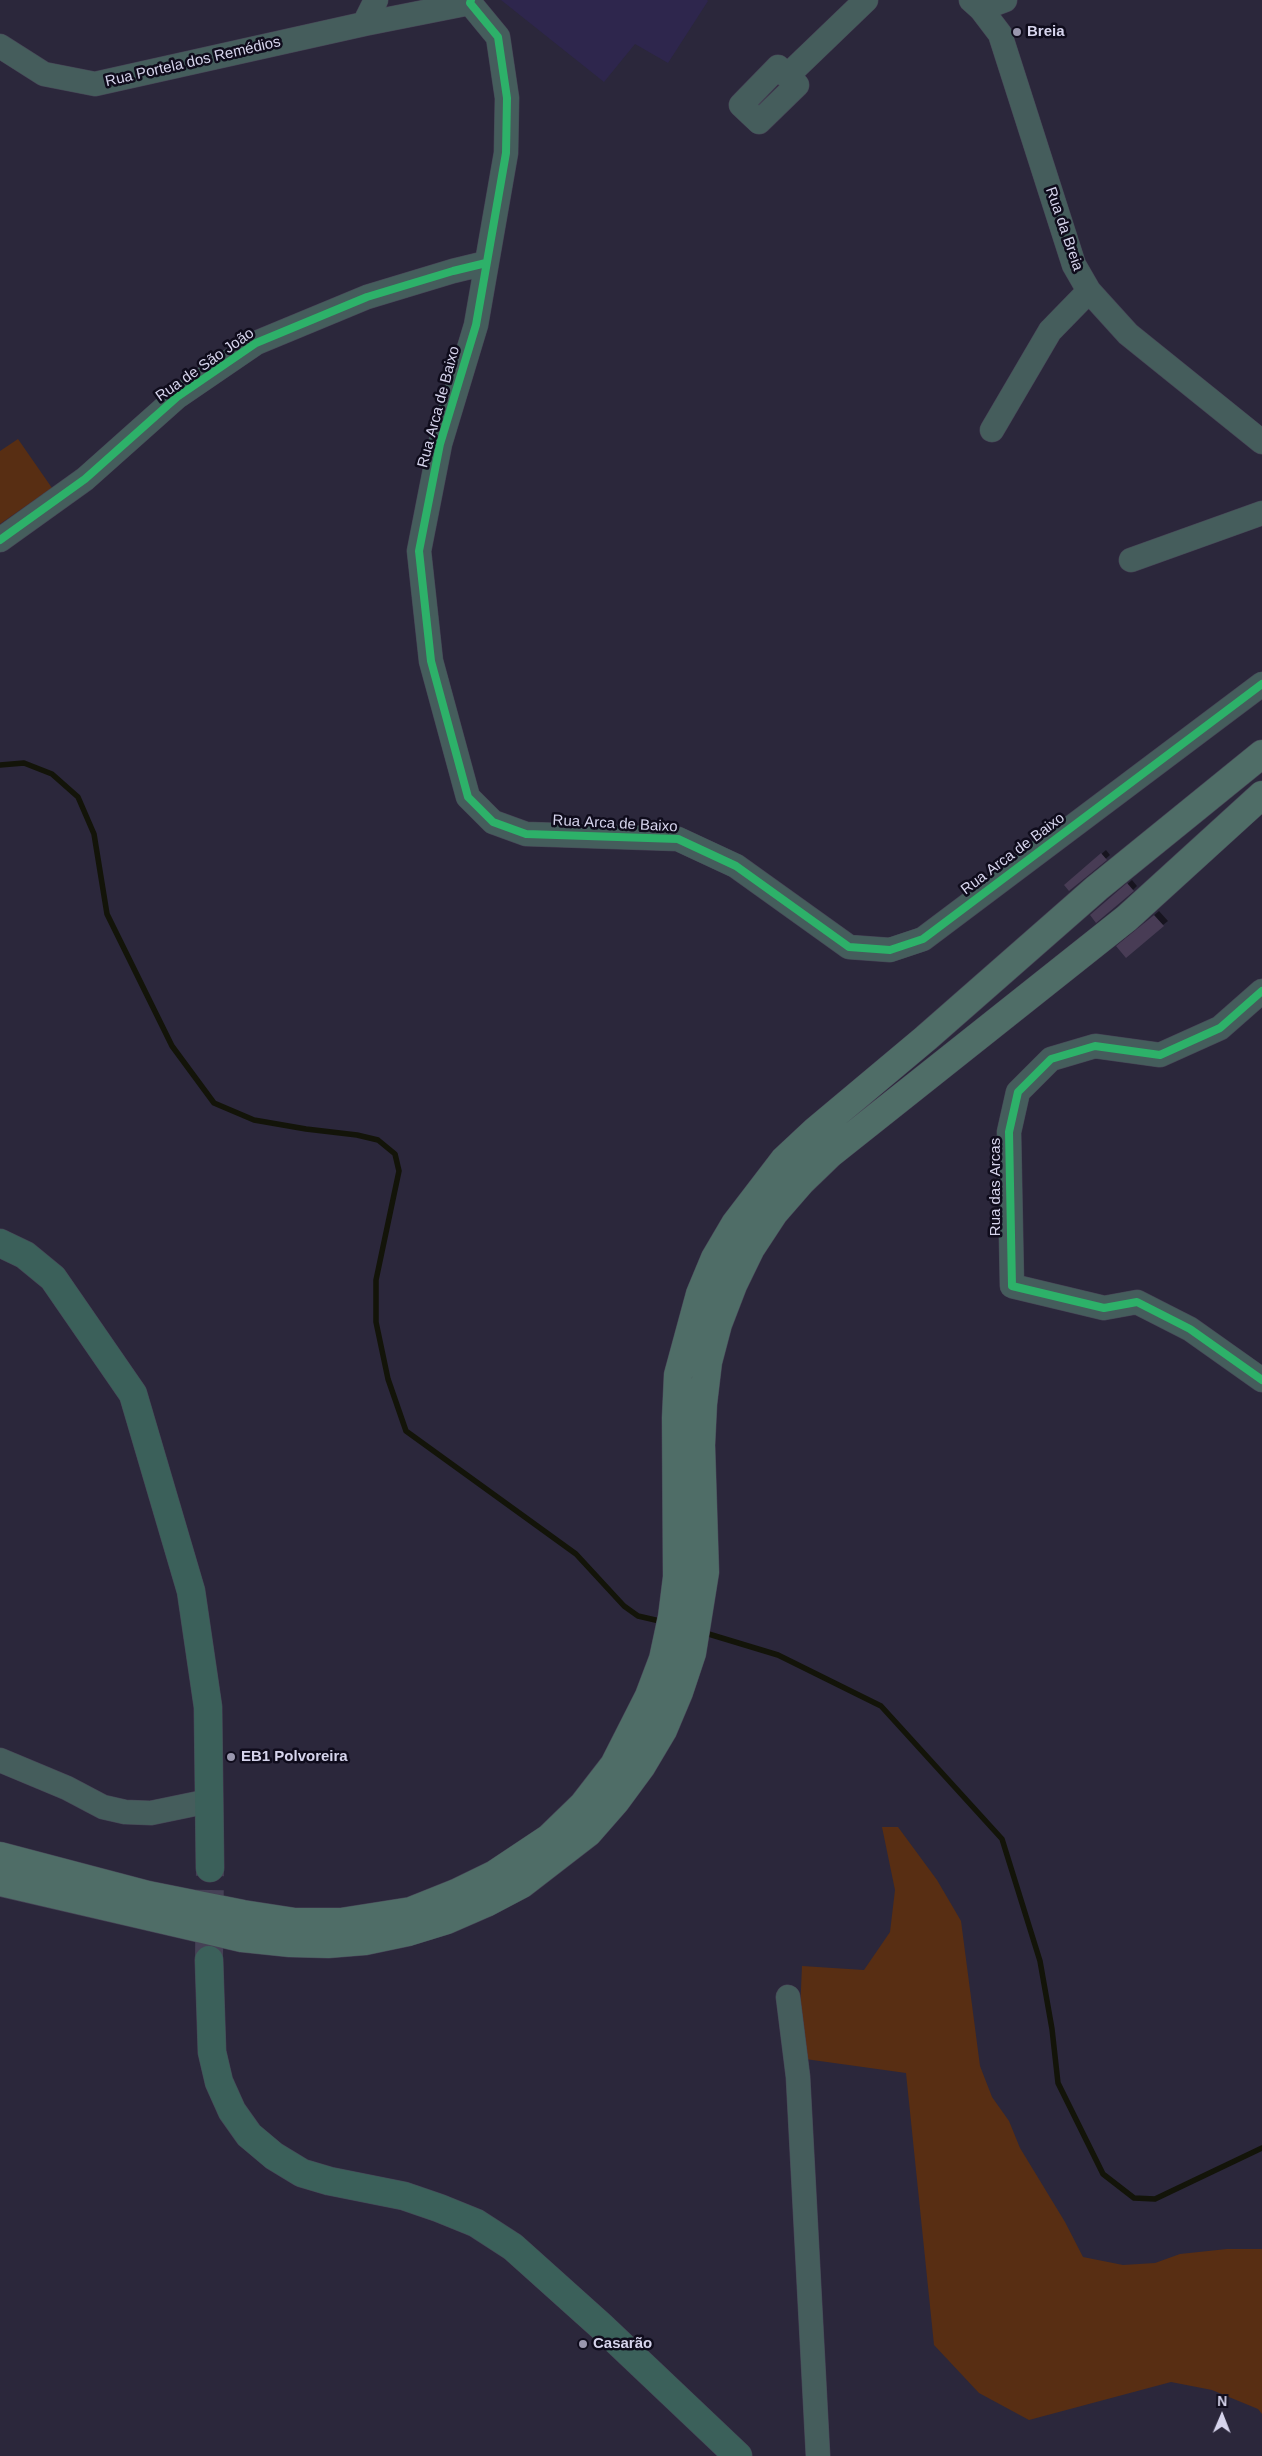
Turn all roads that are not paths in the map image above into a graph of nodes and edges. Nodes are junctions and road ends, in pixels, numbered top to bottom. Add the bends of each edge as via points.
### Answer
1 (376, 0) edge
2 (866, 0) edge
3 (1005, 0) edge
4 (471, 2) edge
5 (976, 4) edge
6 (364, 24) junction
7 (0, 46) edge
8 (787, 76) dead end
9 (486, 263) junction
10 (1089, 291) junction
11 (992, 430) dead end
12 (1262, 442) edge
13 (1262, 513) edge
14 (0, 540) edge
15 (1131, 560) dead end
16 (1262, 684) edge
17 (1262, 754) edge
18 (1262, 795) edge
19 (1262, 991) edge
20 (0, 1243) edge
21 (1262, 1380) edge
22 (0, 1760) edge
23 (210, 1801) junction
24 (0, 1856) edge
25 (210, 1868) tunnel mouth
26 (0, 1881) edge
27 (209, 1960) tunnel mouth
28 (788, 1997) dead end
29 (738, 2456) edge
30 (818, 2456) edge

1 - 6 street
2 - 8 street
3 - 5 street
4 - 6 street, Rua Portela dos Remédios
4 - 9 street, Rua Arca de Baixo via 498,37 507,98 506,152
5 - 10 street, Rua da Breia via 1000,34 1074,265
6 - 7 street, Rua Portela dos Remédios via 95,84 44,74
9 - 14 street, Rua de São João via 367,297 256,343 176,397 85,480
9 - 16 street, Rua Arca de Baixo via 476,325 440,444 420,551 431,661 468,796 493,822 526,834 678,839 736,866 848,947 890,950 923,939
10 - 11 street via 1050,331
10 - 12 street, Rua da Breia via 1128,334
13 - 15 street
17 - 24 highway via 1097,888 815,1131 784,1160 735,1224 715,1258 700,1294 678,1375 677,1578 663,1659 649,1696 614,1765 583,1805 549,1838 495,1874 456,1893 411,1911 341,1922 295,1922 243,1914 148,1895
18 - 26 highway via 1128,918 830,1154 774,1214 751,1248 718,1324 708,1362 702,1445 705,1572 692,1653 663,1730 642,1767 588,1833 522,1884 486,1903 447,1920 365,1941 290,1944 242,1938
19 - 21 street, Rua das Arcas via 1220,1028 1160,1055 1095,1046 1052,1059 1018,1092 1009,1132 1012,1286 1104,1308 1137,1302 1190,1329
20 - 23 main road via 25,1255 53,1278 133,1394 191,1591 208,1707
22 - 23 street via 103,1807 125,1812 151,1812
23 - 25 main road
27 - 29 main road via 212,2052 219,2082 232,2111 249,2134 274,2156 302,2173 404,2196 439,2208 476,2223 513,2247 589,2314
28 - 30 street via 798,2077

